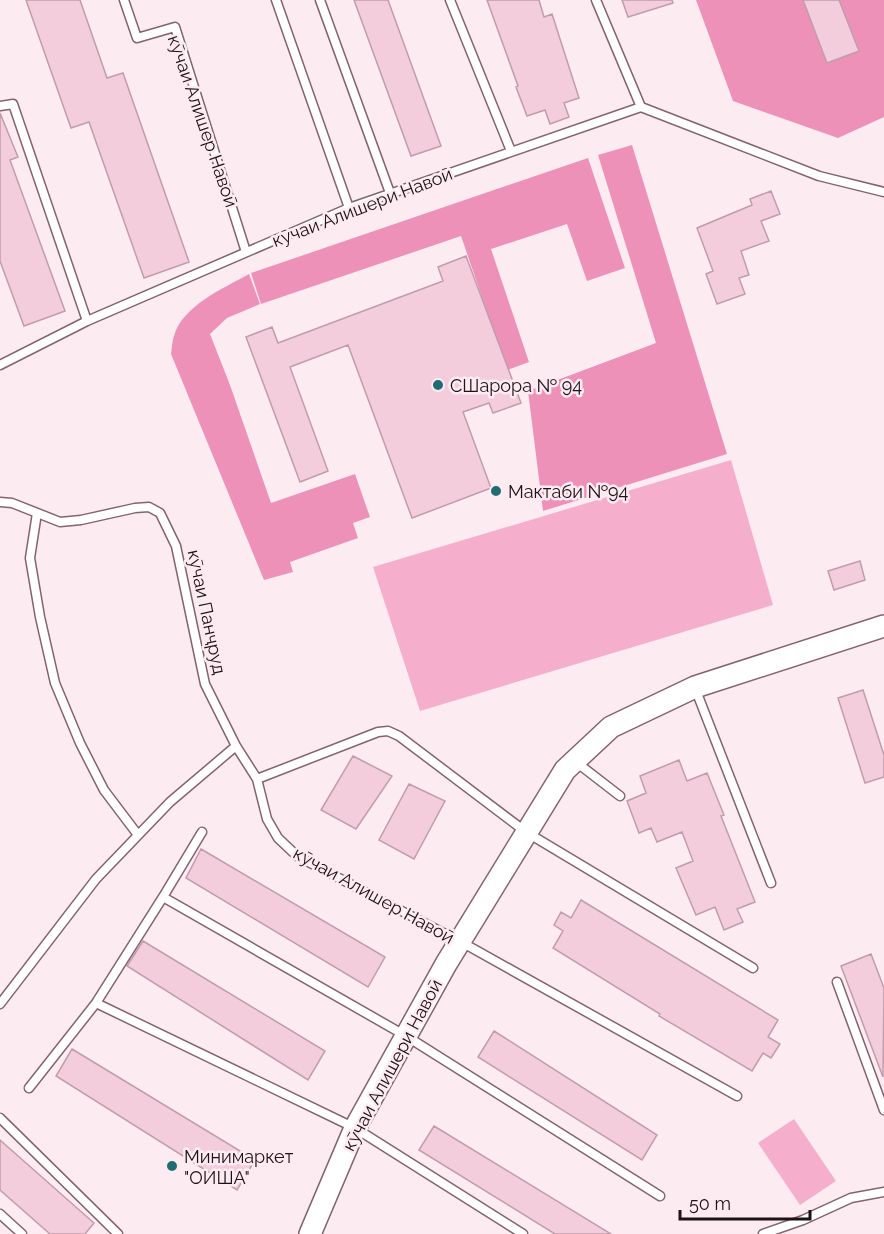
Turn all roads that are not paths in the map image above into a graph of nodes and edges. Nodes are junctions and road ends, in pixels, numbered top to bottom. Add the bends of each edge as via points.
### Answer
1 (124, 0) edge
2 (276, 0) edge
3 (320, 0) edge
4 (450, 0) edge
5 (596, 0) edge
6 (0, 106) edge
7 (641, 107) junction
8 (512, 152) junction
9 (884, 192) edge
10 (390, 193) junction
11 (349, 208) junction
12 (246, 252) junction
13 (87, 321) junction
14 (0, 365) edge
15 (0, 502) edge
16 (37, 513) junction
17 (884, 626) edge
18 (695, 687) junction
19 (237, 746) junction
20 (576, 762) junction
21 (257, 779) junction
22 (620, 796) dead end
23 (201, 832) dead end
24 (526, 832) junction
25 (138, 835) junction
26 (771, 883) dead end
27 (163, 897) junction
28 (460, 943) junction
29 (753, 968) dead end
30 (837, 982) dead end
31 (96, 1003) junction
32 (0, 1004) edge
33 (406, 1036) junction
34 (29, 1088) dead end
35 (737, 1096) dead end
36 (884, 1110) edge
37 (0, 1118) edge
38 (355, 1128) junction
39 (884, 1192) edge
40 (660, 1196) dead end
41 (0, 1214) edge
42 (22, 1234) edge
43 (118, 1234) edge
44 (310, 1234) edge
45 (523, 1234) edge
46 (763, 1234) edge

1 - 12 lane, кӯчаи Алишер Навоӣ via 137,38 175,27
2 - 11 lane
3 - 10 lane
4 - 8 lane
5 - 7 lane
6 - 13 lane via 13,104
7 - 8 lane, кӯчаи Алишери Навоӣ
7 - 9 lane via 819,177
8 - 10 lane, кӯчаи Алишери Навоӣ
10 - 11 lane, кӯчаи Алишери Навоӣ
11 - 12 lane, кӯчаи Алишери Навоӣ
12 - 13 lane, кӯчаи Алишери Навоӣ
13 - 14 lane, кӯчаи Алишери Навоӣ
15 - 16 lane, кӯчаи Панҷруд
16 - 19 lane, кӯчаи Панҷруд via 60,522 135,508 149,507 160,513 176,546 205,684
16 - 25 lane via 30,558 55,683 104,790
17 - 18 street
18 - 20 street via 611,727
18 - 26 lane
19 - 21 lane, кӯчаи Алишер Навоӣ
19 - 25 lane via 170,802
20 - 22 lane
20 - 24 street via 565,770
21 - 24 lane via 388,731
21 - 28 lane, кӯчаи Алишер Навоӣ via 267,819 278,838 297,856
23 - 27 lane
24 - 28 street, кӯчаи Алишери Навоӣ
24 - 29 lane
25 - 32 lane via 96,879
27 - 31 lane
27 - 33 lane
28 - 33 street, кӯчаи Алишери Навоӣ
28 - 35 lane, кӯчаи Алишер Навоӣ
30 - 36 lane
31 - 34 lane
31 - 38 lane
33 - 38 street, кӯчаи Алишери Навоӣ
33 - 40 lane
37 - 43 lane
38 - 44 street, кӯчаи Алишери Навоӣ
38 - 45 lane
39 - 46 lane via 850,1198
41 - 42 lane

